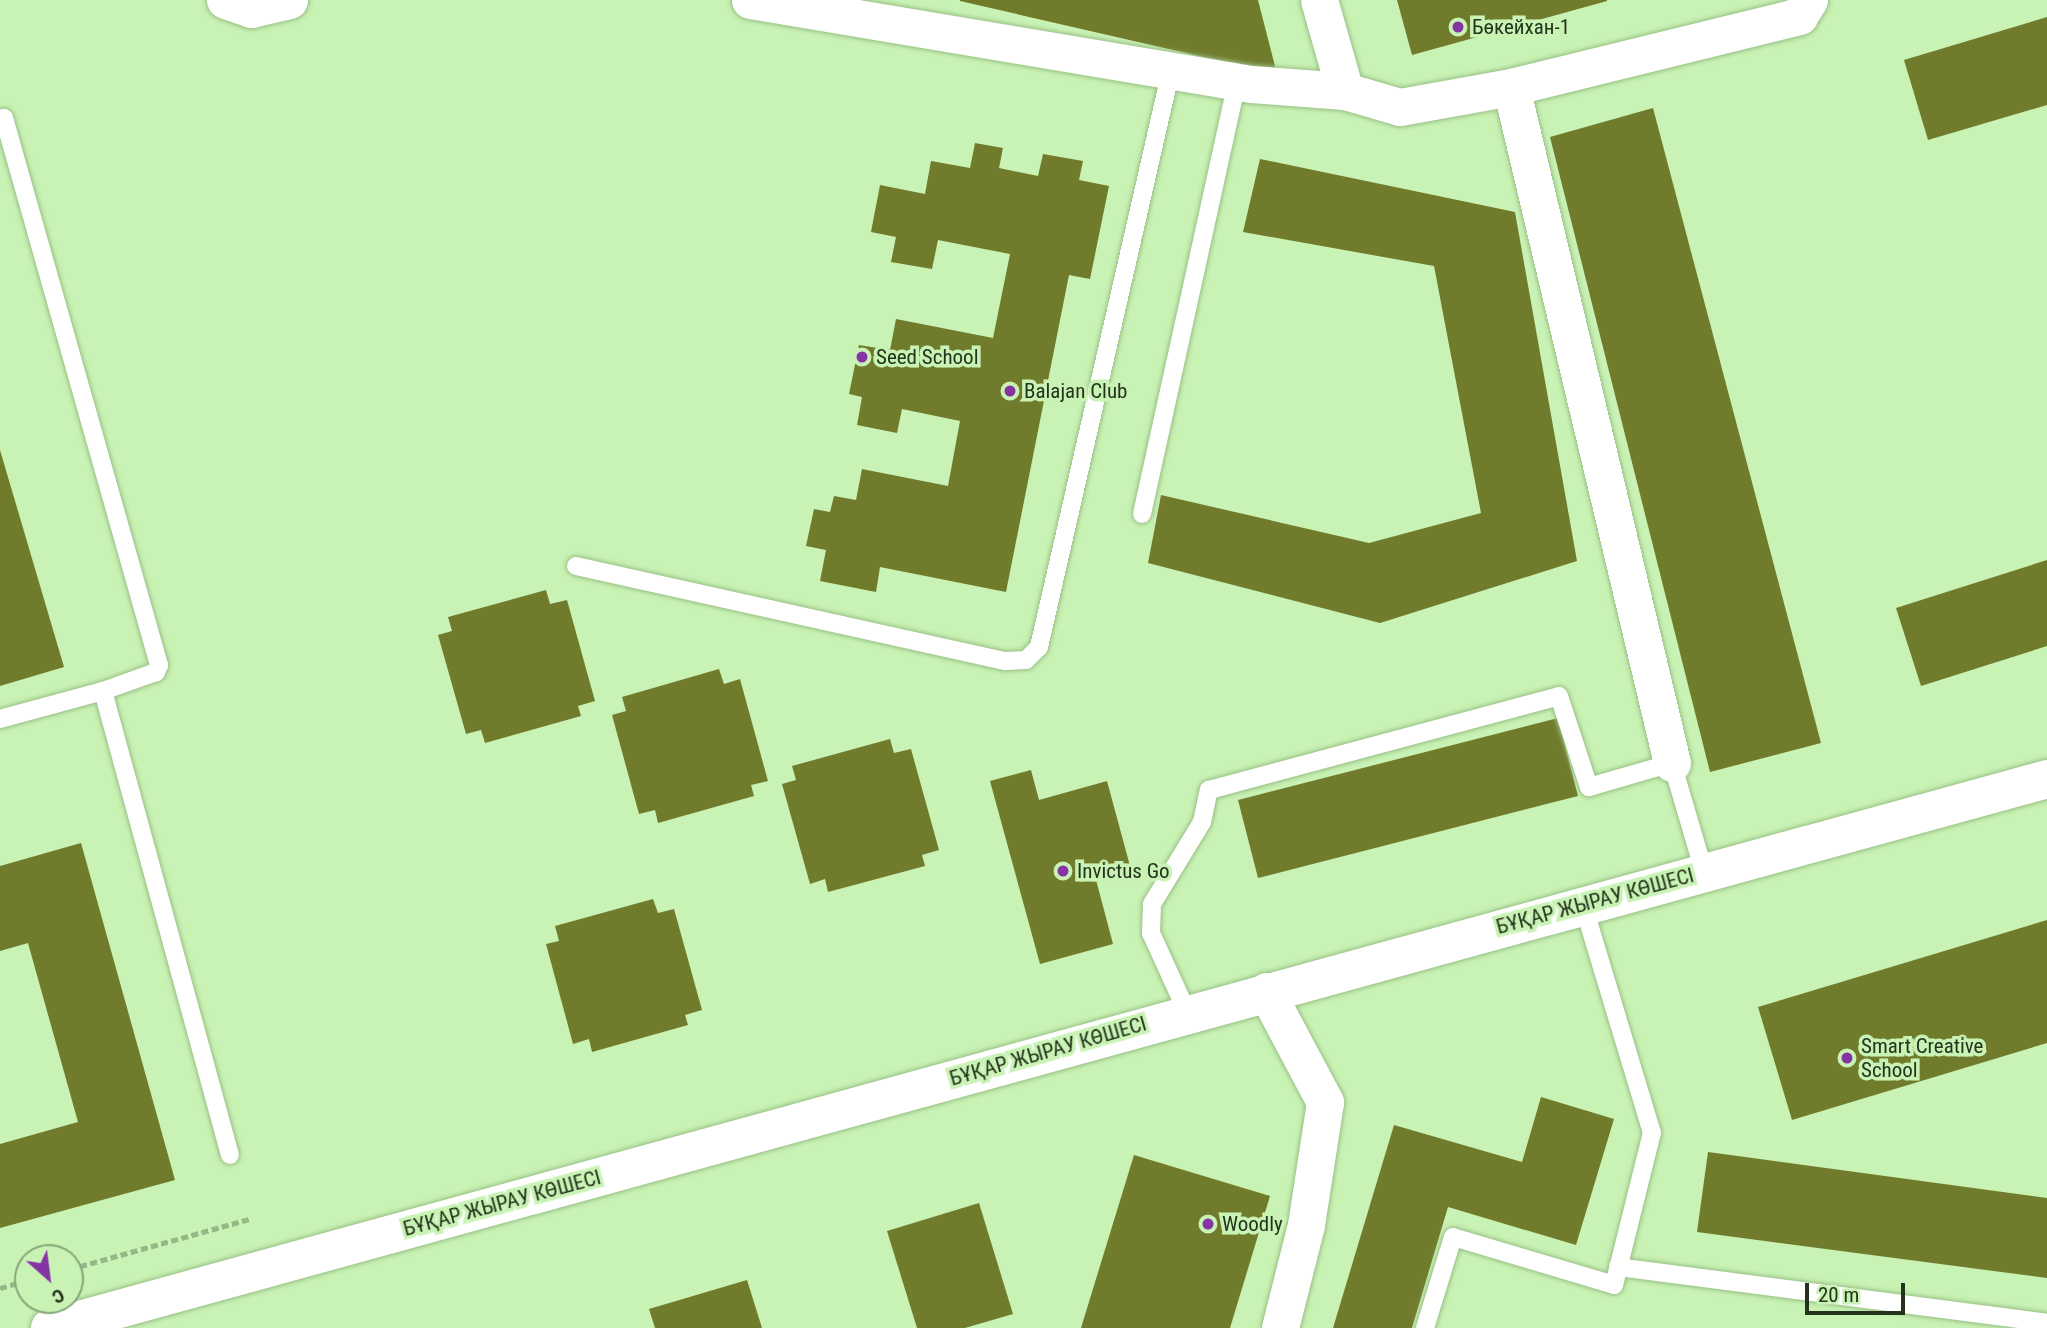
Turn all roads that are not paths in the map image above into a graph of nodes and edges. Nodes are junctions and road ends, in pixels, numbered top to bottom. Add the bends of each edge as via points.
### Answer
1 (225, 0) edge
2 (289, 0) edge
3 (750, 0) edge
4 (1319, 0) edge
5 (1809, 0) edge
6 (1171, 70) junction
7 (1237, 82) junction
8 (1511, 88) junction
9 (1345, 92) junction
10 (1, 113) edge
11 (1142, 514) dead end
12 (576, 566) dead end
13 (103, 691) junction
14 (0, 719) edge
15 (1672, 763) junction
16 (2047, 779) edge
17 (1704, 872) junction
18 (1583, 905) junction
19 (1266, 991) junction
20 (1187, 1012) junction
21 (230, 1155) dead end
22 (1618, 1267) junction
23 (2047, 1323) edge
24 (50, 1328) edge
25 (1280, 1328) edge
26 (1425, 1328) edge

1 - 2 street via 251,9
3 - 6 street
4 - 9 street
5 - 8 street via 1799,16
6 - 7 street
6 - 12 lane via 1039,647 1026,660 1006,661
7 - 9 street
7 - 11 lane
8 - 9 street via 1400,107
8 - 15 street
10 - 13 lane via 159,665 156,671
13 - 14 lane
13 - 21 lane
15 - 17 lane
15 - 20 lane via 1590,787 1559,696 1209,790 1202,822 1152,904 1151,933
16 - 17 street, БҰҚАР ЖЫРАУ КӨШЕСІ
17 - 18 street, БҰҚАР ЖЫРАУ КӨШЕСІ
18 - 19 street, БҰҚАР ЖЫРАУ КӨШЕСІ
18 - 22 lane via 1652,1133
19 - 20 street, БҰҚАР ЖЫРАУ КӨШЕСІ
19 - 25 street via 1325,1102 1306,1224
20 - 24 street, БҰҚАР ЖЫРАУ КӨШЕСІ
22 - 23 lane
22 - 26 lane via 1614,1285 1453,1237

